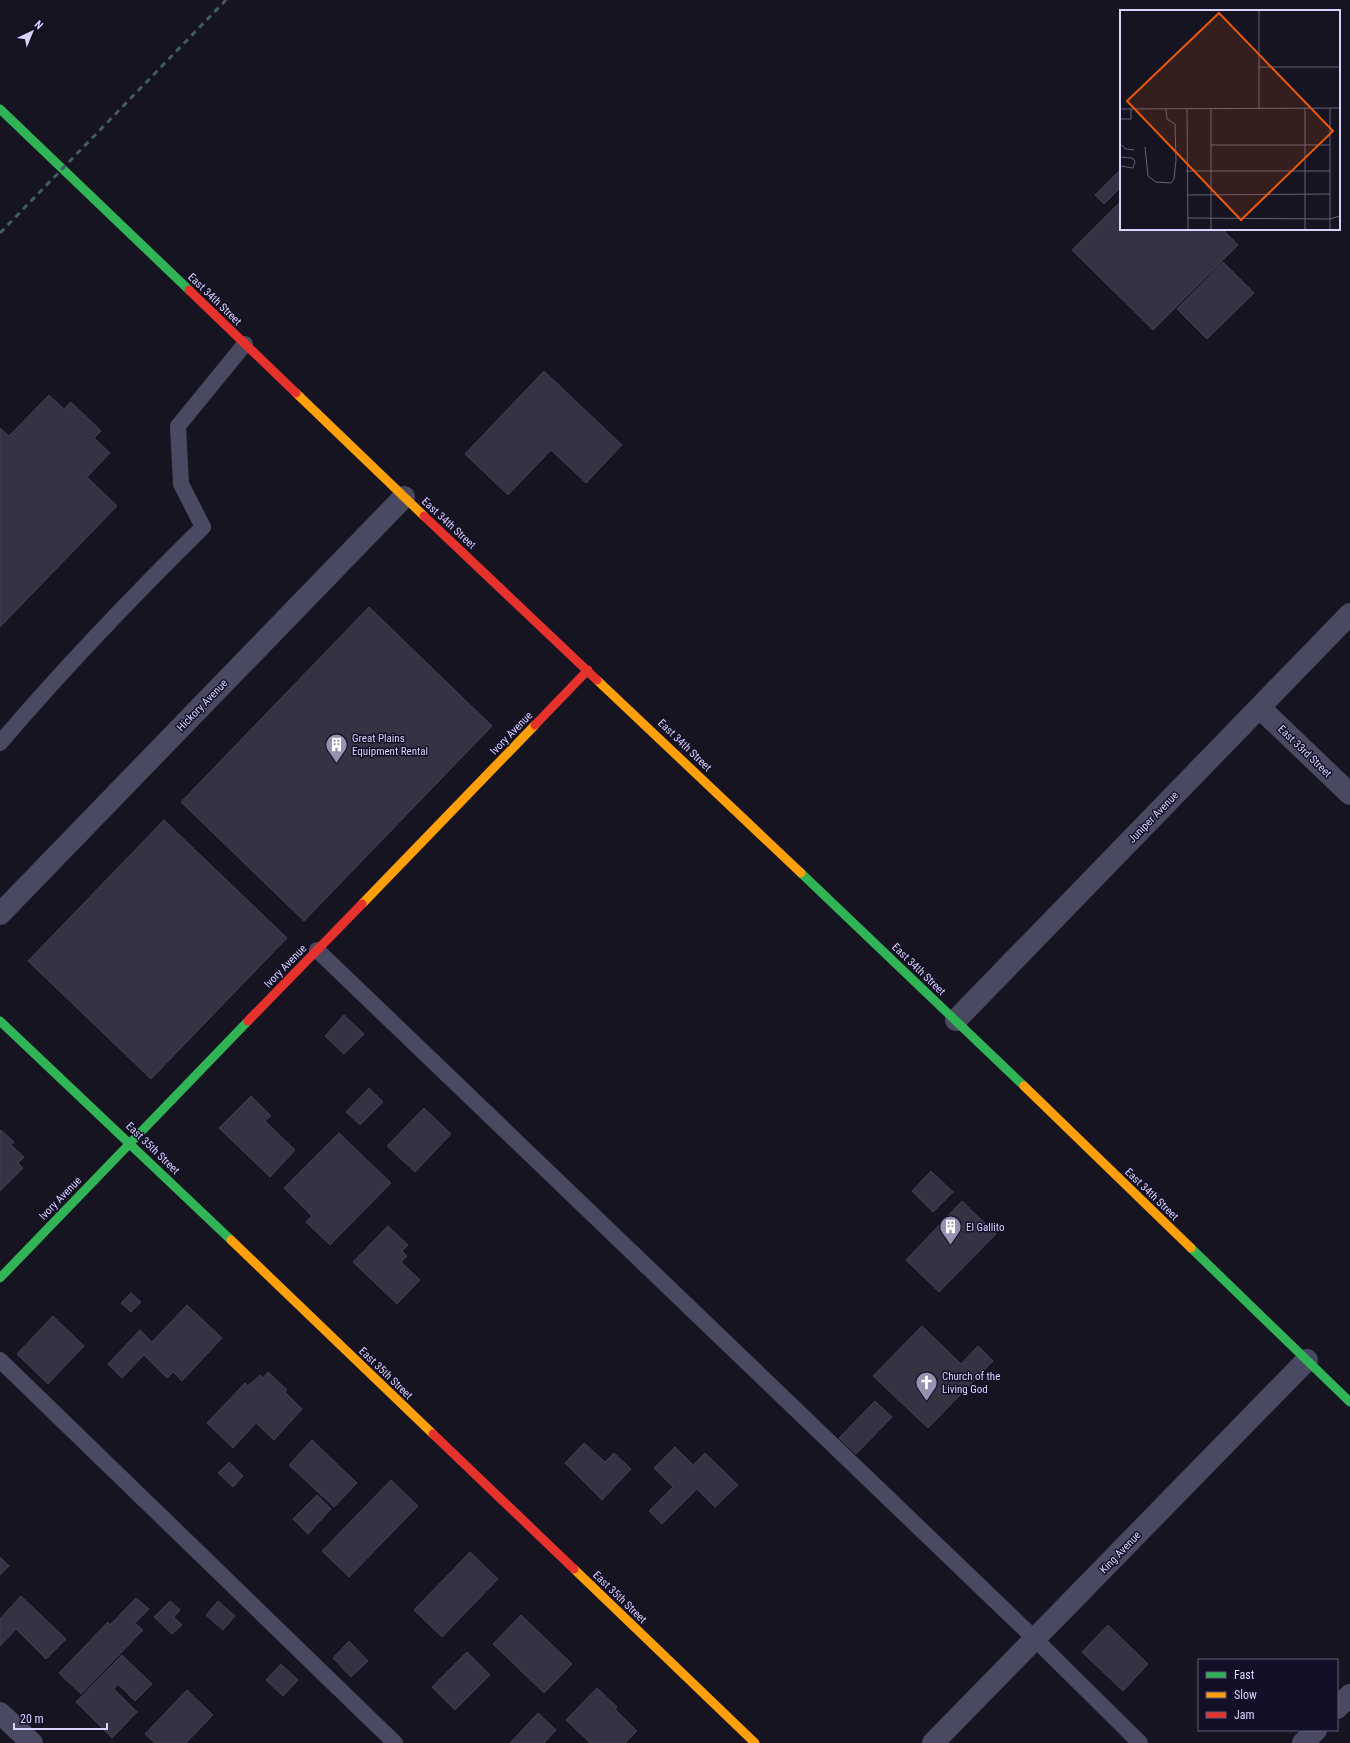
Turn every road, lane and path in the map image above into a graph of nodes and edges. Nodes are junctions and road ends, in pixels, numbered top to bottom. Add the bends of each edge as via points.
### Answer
1 (0, 108) edge
2 (245, 344) junction
3 (404, 497) junction
4 (1350, 614) edge
5 (588, 670) junction
6 (1260, 708) junction
7 (0, 743) edge
8 (1350, 794) edge
9 (0, 914) edge
10 (317, 950) junction
11 (956, 1020) junction
12 (0, 1021) edge
13 (130, 1143) junction
14 (0, 1278) edge
15 (0, 1360) edge
16 (1307, 1360) junction
17 (1350, 1402) edge
18 (1035, 1639) junction
19 (1350, 1695) edge
20 (1338, 1707) edge
21 (0, 1713) edge
22 (1315, 1731) edge
23 (32, 1743) edge
24 (395, 1743) edge
25 (755, 1743) edge
26 (933, 1743) edge
27 (1140, 1743) edge
28 (1303, 1743) edge

1 - 2 street, East 34th Street
2 - 3 street, East 34th Street
2 - 7 lane via 178,426 181,484 203,527 148,581
3 - 5 street, East 34th Street
3 - 9 street, Hickory Avenue
4 - 6 street, Juniper Avenue
5 - 10 street, Ivory Avenue
5 - 11 street, East 34th Street
6 - 8 street, East 33rd Street
6 - 11 street, Juniper Avenue
10 - 13 street, Ivory Avenue
10 - 18 lane
11 - 16 street, East 34th Street
12 - 13 street, East 35th Street
13 - 14 street, Ivory Avenue
13 - 25 street, East 35th Street
15 - 24 lane
16 - 17 street, East 34th Street
16 - 18 street, King Avenue
18 - 26 street, King Avenue
18 - 27 lane
19 - 20 street
21 - 23 street
22 - 28 street

